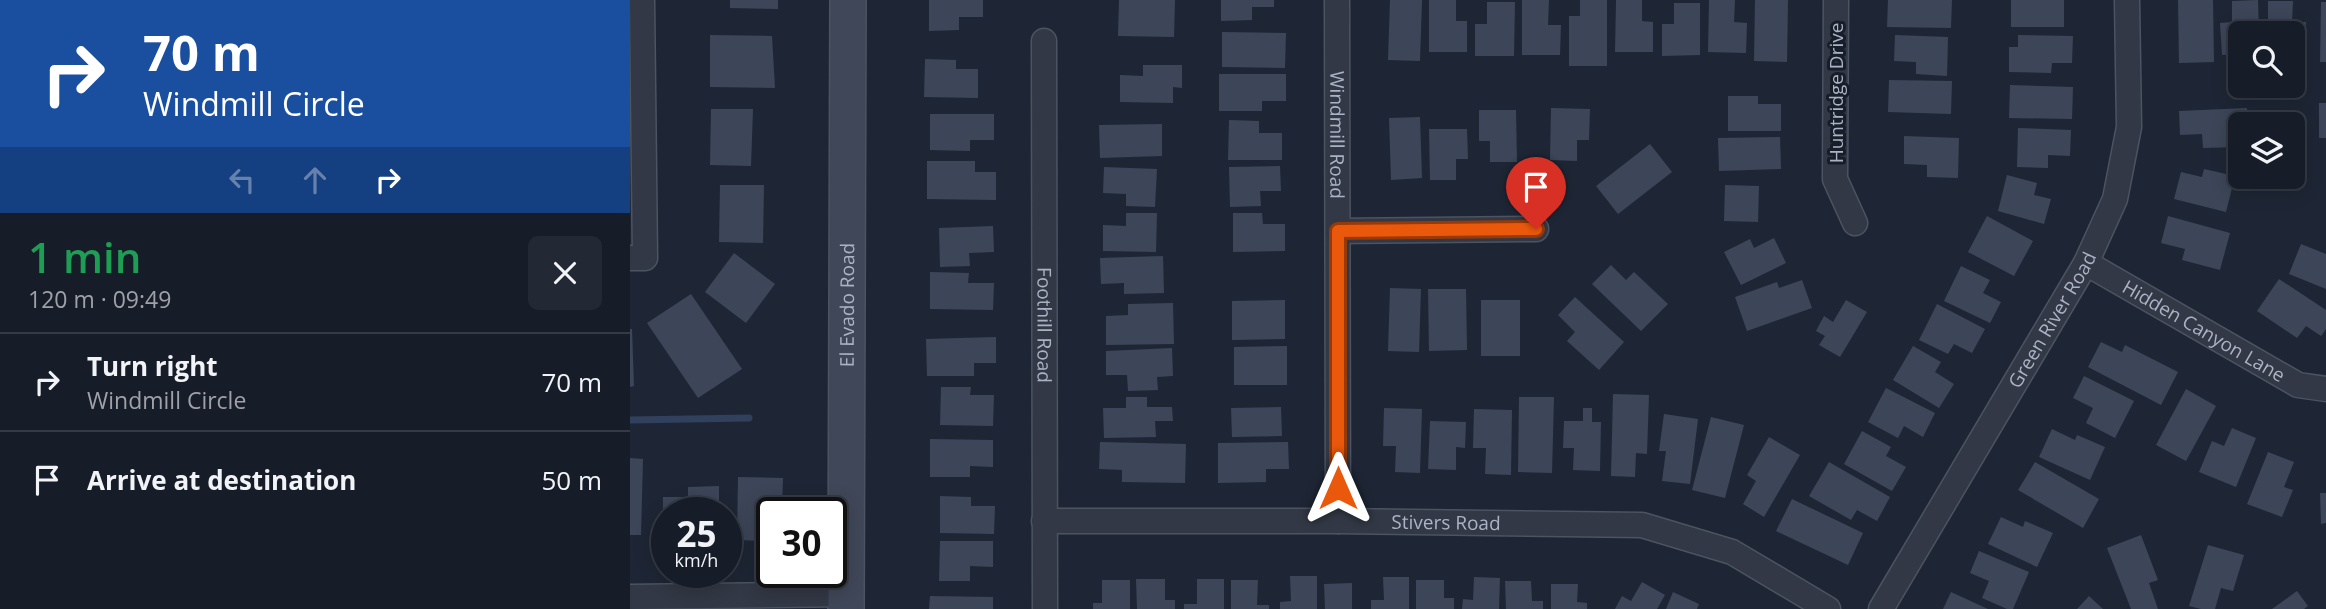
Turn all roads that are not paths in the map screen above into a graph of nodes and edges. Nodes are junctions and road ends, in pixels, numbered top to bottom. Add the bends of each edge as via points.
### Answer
1 (642, 0) edge
2 (849, 0) edge
3 (1337, 0) edge
4 (1836, 0) edge
5 (2127, 0) edge
6 (1044, 41) dead end
7 (1855, 223) dead end
8 (1536, 229) dead end
9 (1338, 231) junction
10 (630, 258) edge
11 (2086, 263) junction
12 (2326, 389) edge
13 (1044, 521) junction
14 (1338, 521) junction
15 (630, 597) edge
16 (846, 601) edge
17 (655, 603) edge
18 (1045, 609) edge
19 (1828, 609) edge
20 (1881, 609) edge

1 - 10 street via 645,258
2 - 16 main road, El Evado Road
3 - 9 street, Windmill Road
4 - 7 street, Huntridge Drive via 1835,179
5 - 11 street, Green River Road via 2129,127 2115,199
6 - 13 street, Foothill Road
8 - 9 street
9 - 14 street, Windmill Road
11 - 12 street, Hidden Canyon Lane via 2298,385
11 - 20 street, Green River Road
13 - 14 street, Stivers Road
13 - 18 street, Foothill Road
14 - 19 street, Stivers Road via 1642,525 1732,552
15 - 17 street
16 - 17 street

